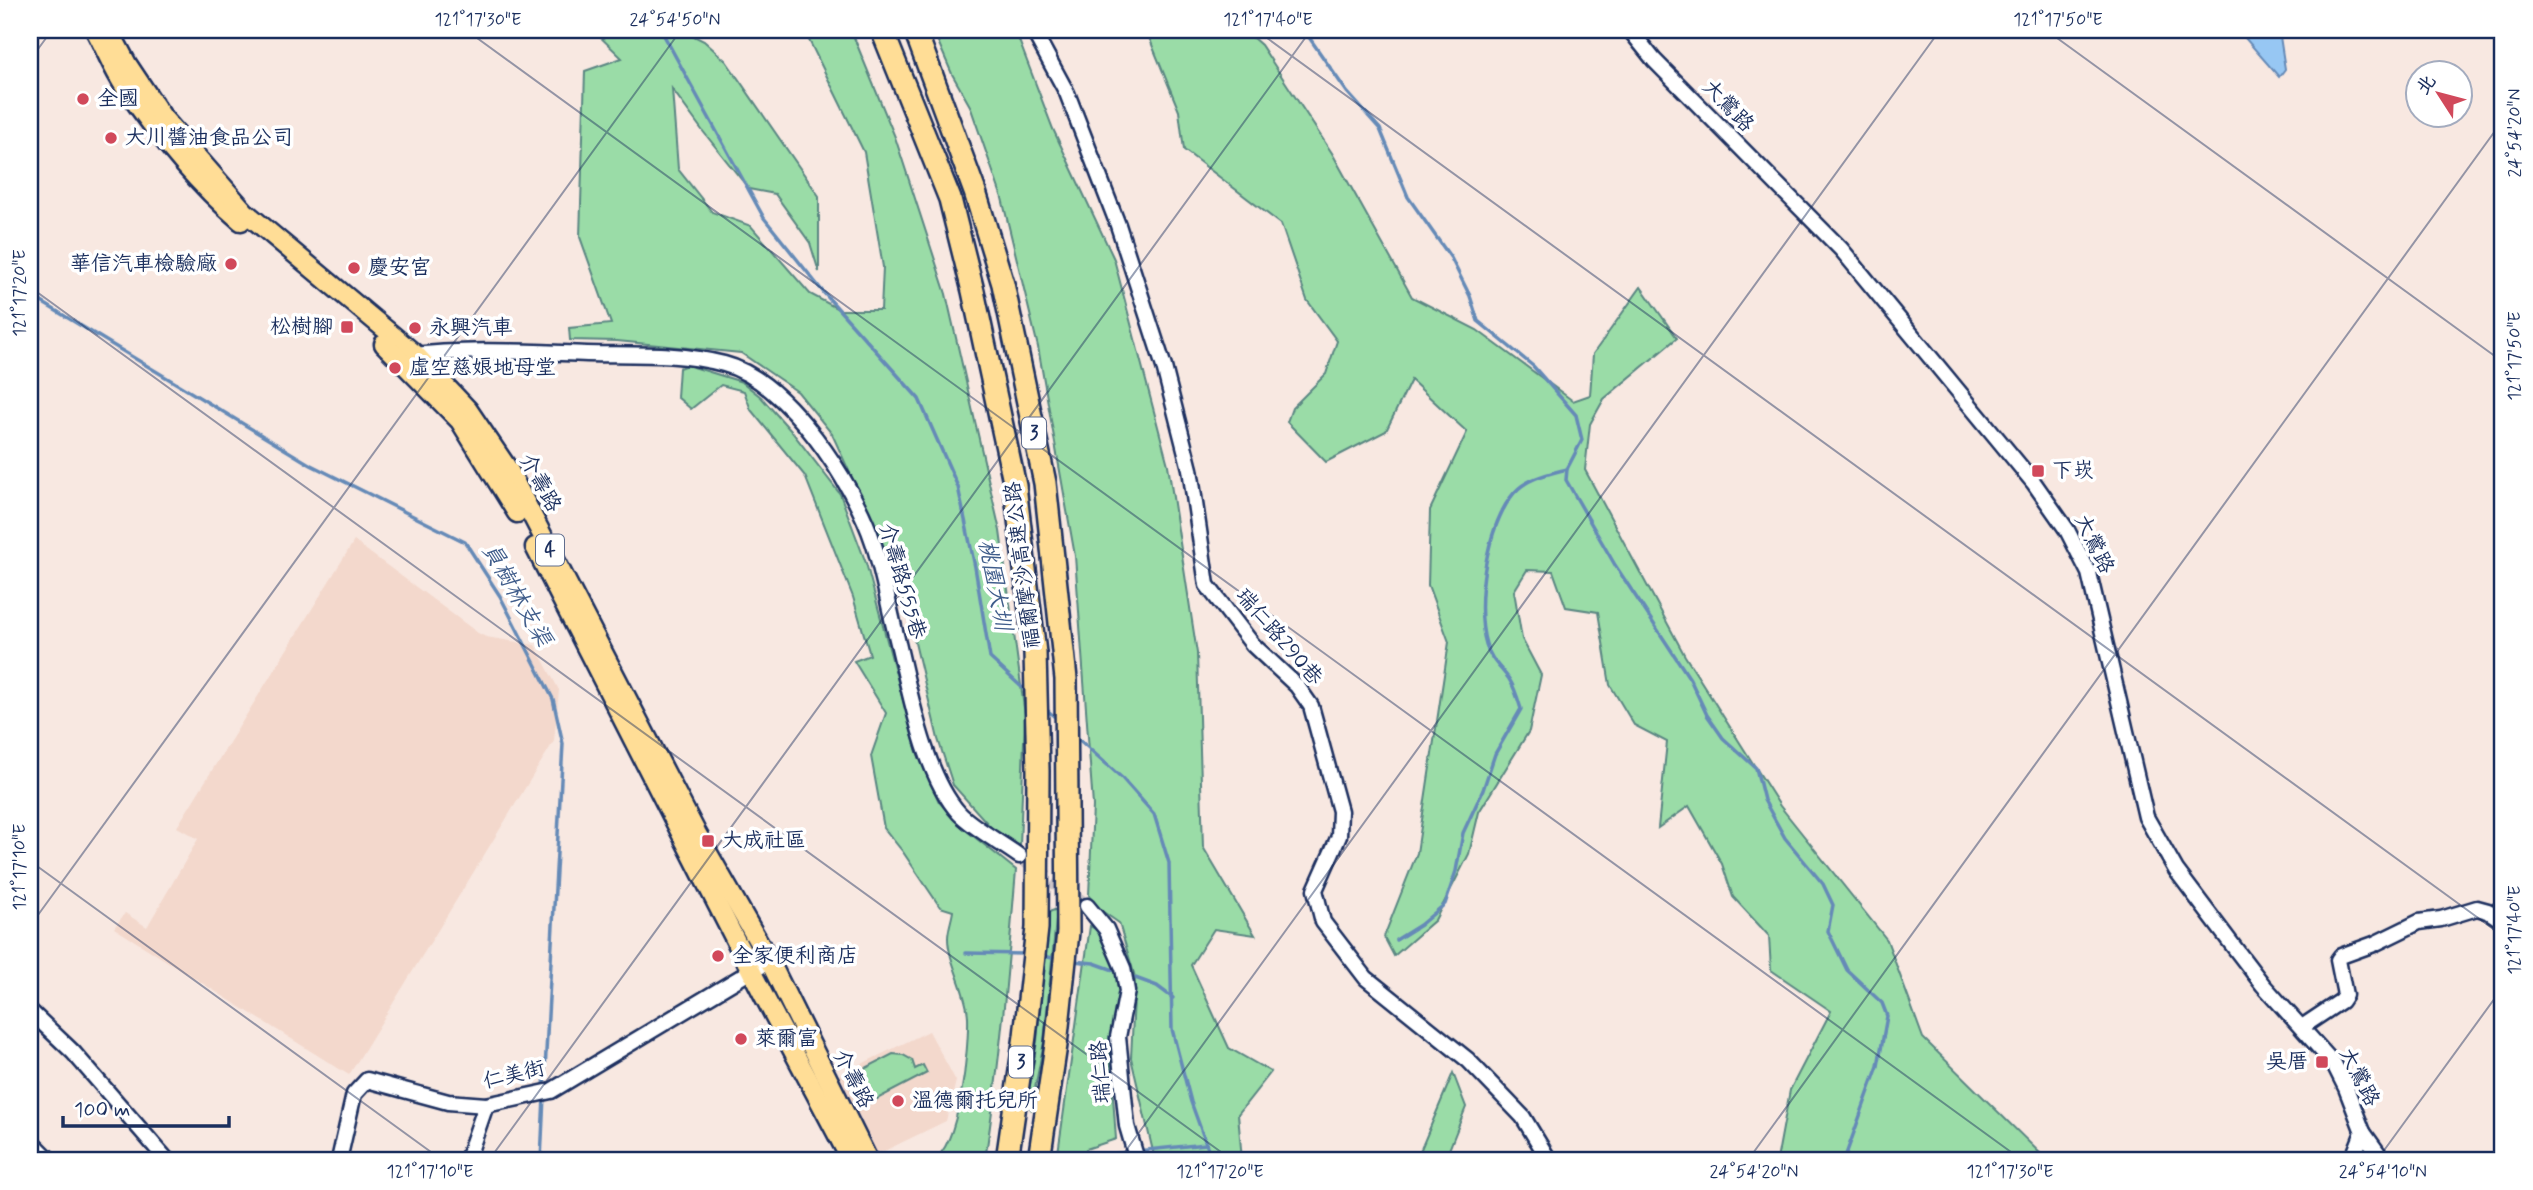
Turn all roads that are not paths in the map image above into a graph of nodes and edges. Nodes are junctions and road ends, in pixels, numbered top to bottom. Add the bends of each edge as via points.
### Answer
1 (95, 30) edge
2 (109, 30) edge
3 (882, 30) edge
4 (915, 30) edge
5 (1033, 30) edge
6 (1630, 30) edge
7 (407, 356) junction
8 (1019, 856) tunnel mouth
9 (1087, 906) tunnel mouth
10 (2503, 921) edge
11 (770, 962) junction
12 (751, 971) junction
13 (30, 1011) edge
14 (2302, 1027) junction
15 (486, 1105) junction
16 (1012, 1125) junction
17 (1043, 1131) junction
18 (2363, 1132) junction
19 (30, 1140) edge
20 (50, 1160) edge
21 (167, 1160) edge
22 (339, 1160) edge
23 (467, 1160) edge
24 (851, 1160) edge
25 (869, 1160) edge
26 (1007, 1160) edge
27 (1039, 1160) edge
28 (1137, 1160) edge
29 (1549, 1160) edge
30 (2352, 1160) edge
31 (2383, 1160) edge

1 - 7 main road, 介壽路 / 4 via 124,85 222,204
2 - 7 main road, 介壽路 / 4 via 163,118 245,212
3 - 16 highway, 福爾摩沙高速公路 / 3 via 950,200 1015,486 1035,653 1034,955
4 - 17 highway, 福爾摩沙高速公路 / 3 via 975,192 1003,284 1045,483 1066,678 1068,932
5 - 29 street, 瑞仁路290巷 via 1067,93 1118,225 1164,367 1190,469 1207,585 1253,645 1297,686 1311,706 1340,811 1339,836 1315,890 1323,922 1366,978 1468,1060 1523,1117
6 - 14 street, 大鶯路 via 1654,60 1841,249 2034,483 2067,530 2089,573 2146,817 2176,870 2236,951
7 - 8 street, 介壽路555巷 via 492,351 671,355 727,365 778,396 823,448 873,541 915,713 936,776 960,813
7 - 11 main road, 介壽路 / 4 via 468,410 508,469 697,834
7 - 12 main road, 介壽路 / 4 via 460,421 510,500
9 - 28 street, 瑞仁路 via 1106,929 1123,968 1127,990 1118,1037 1127,1126
10 - 14 street via 2477,908 2419,922 2341,956 2345,995
11 - 12 street, 仁美街
11 - 25 main road, 介壽路 / 4
12 - 15 street, 仁美街 via 544,1092
12 - 24 main road, 介壽路 / 4
13 - 21 street via 73,1052
14 - 18 street, 大鶯路 via 2334,1064
15 - 22 street, 仁美街 via 448,1102 367,1080 354,1094
15 - 23 street
16 - 17 highway
16 - 26 highway, 福爾摩沙高速公路 / 3
17 - 27 highway, 福爾摩沙高速公路 / 3
18 - 30 street, 大鶯路
18 - 31 street
19 - 20 street

